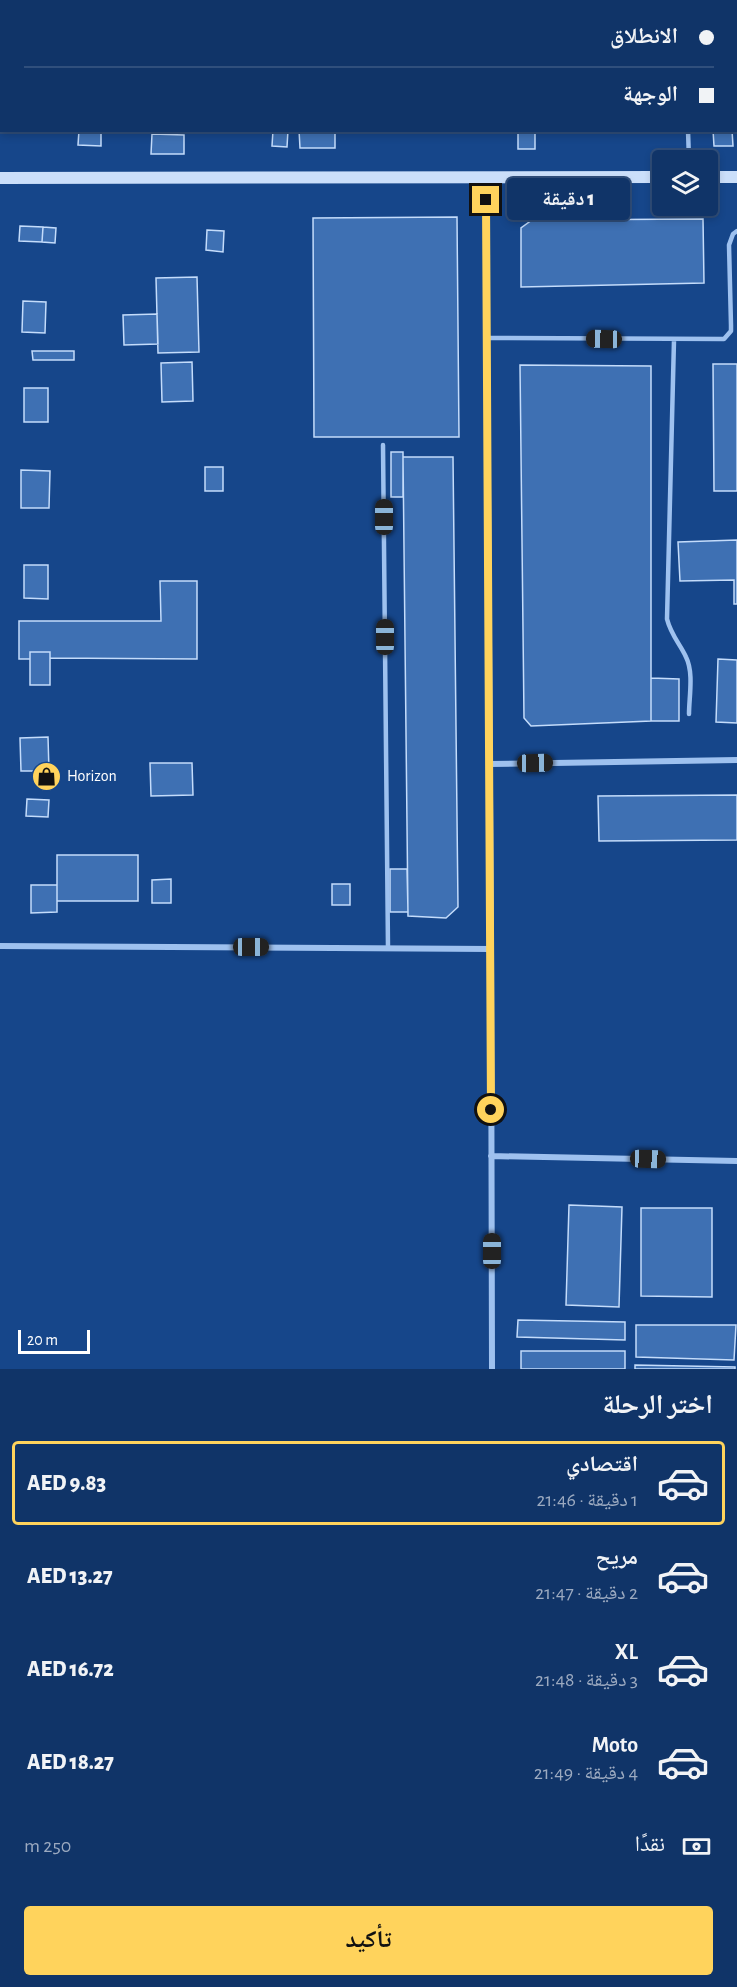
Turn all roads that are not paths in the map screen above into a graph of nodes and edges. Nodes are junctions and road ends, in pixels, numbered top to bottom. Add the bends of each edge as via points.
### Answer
1 (688, 132) edge
2 (689, 150) edge
3 (652, 177) edge
4 (718, 177) edge
5 (737, 177) edge
6 (0, 178) edge
7 (486, 178) junction
8 (737, 231) edge
9 (488, 338) junction
10 (674, 340) junction
11 (384, 445) dead end
12 (689, 714) dead end
13 (737, 760) edge
14 (490, 764) junction
15 (0, 946) edge
16 (388, 948) junction
17 (491, 949) junction
18 (491, 1156) junction
19 (737, 1161) edge
20 (492, 1369) edge

1 - 2 lane
3 - 7 main road
4 - 5 main road
6 - 7 main road
7 - 9 street
8 - 10 lane via 729,245 728,336 718,340
9 - 10 lane
9 - 14 street
10 - 12 lane via 667,619 689,664
11 - 16 lane
13 - 14 street
14 - 17 street
15 - 16 street
16 - 17 street
17 - 18 street
18 - 19 street
18 - 20 street

